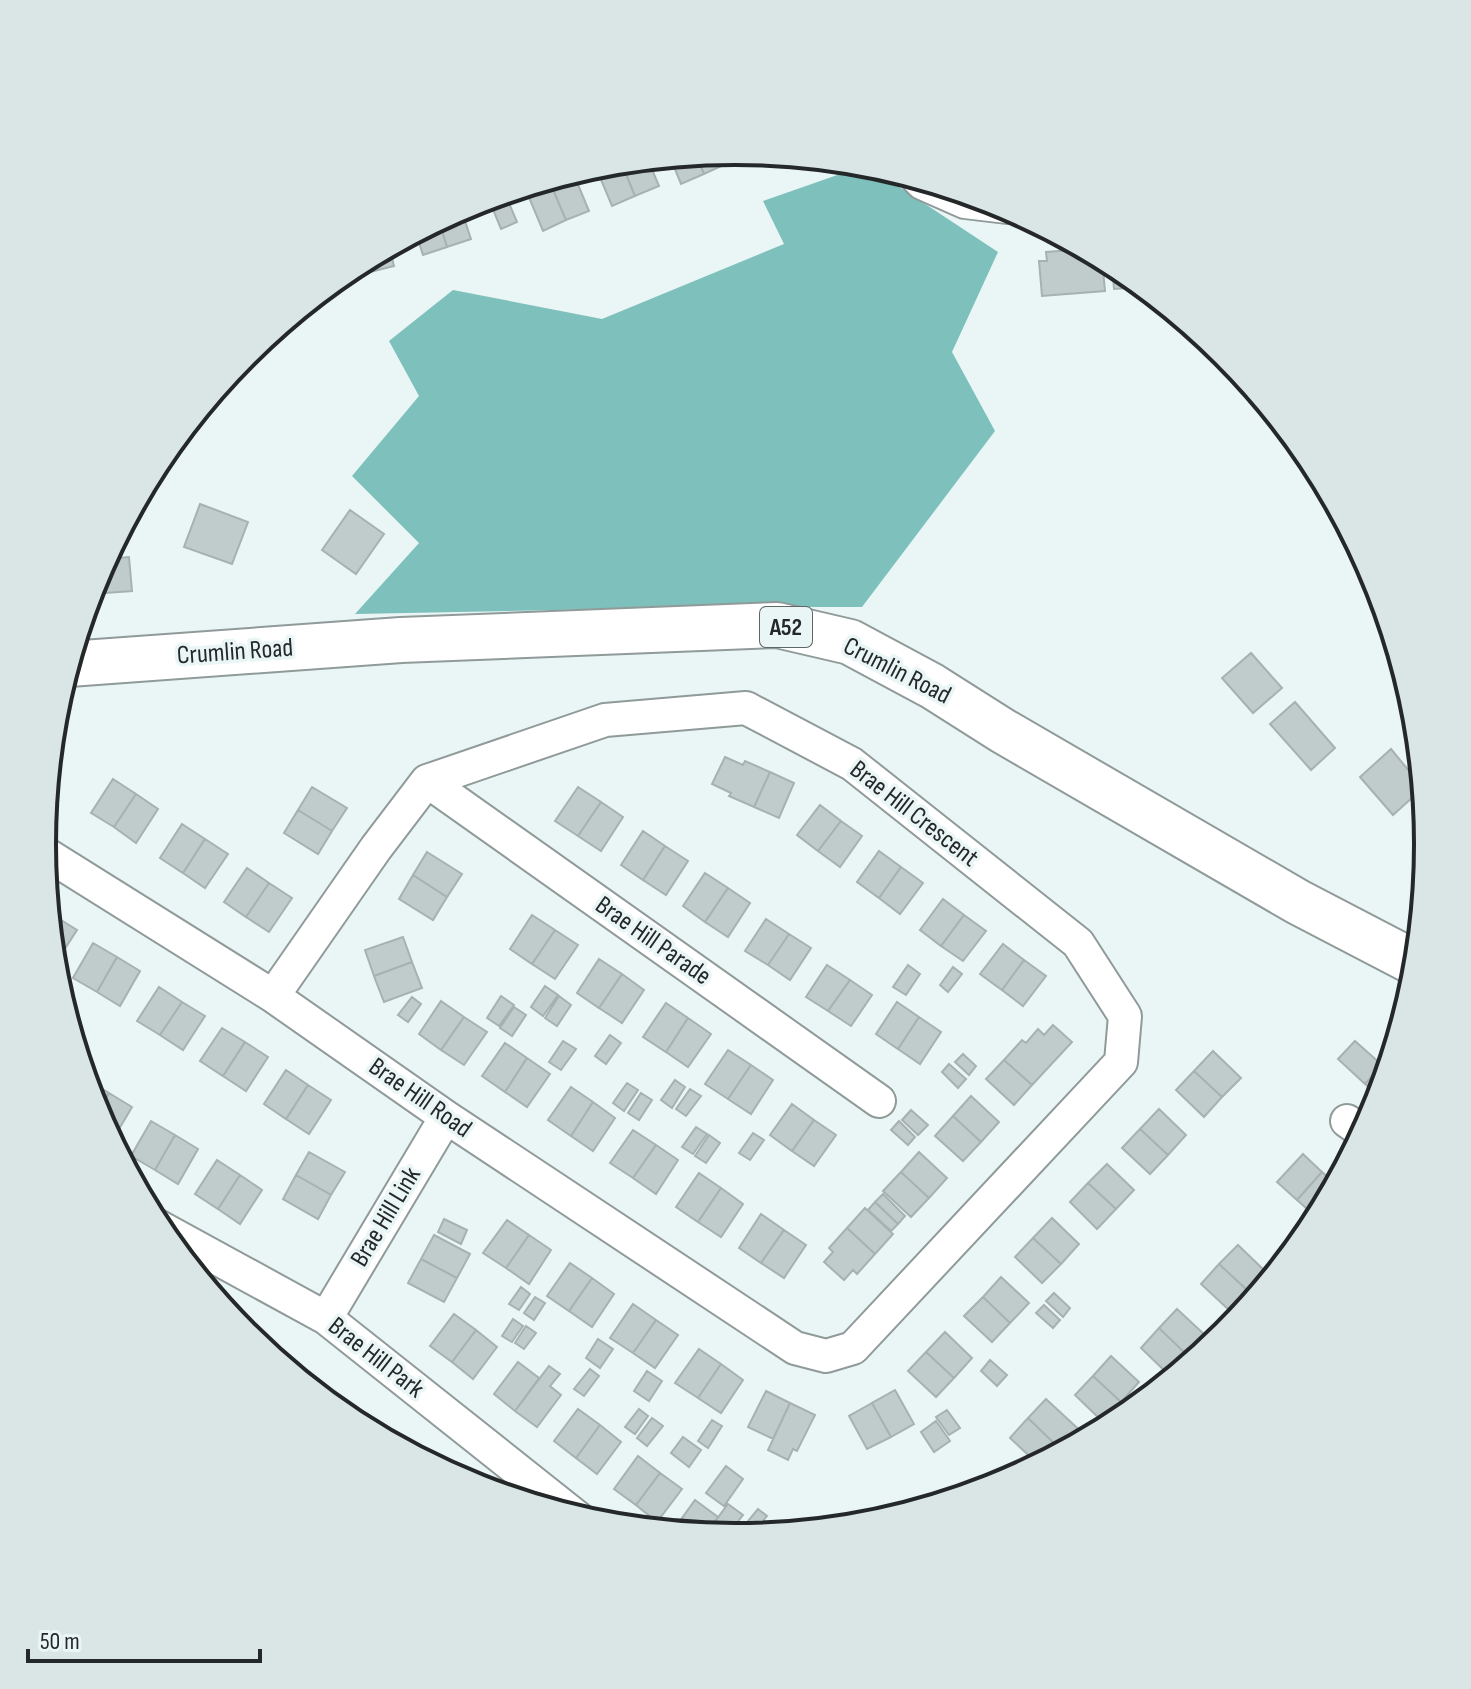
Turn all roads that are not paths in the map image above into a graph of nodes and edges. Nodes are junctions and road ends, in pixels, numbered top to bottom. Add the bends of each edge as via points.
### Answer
1 (81, 663) edge
2 (427, 781) junction
3 (56, 860) edge
4 (1405, 958) edge
5 (273, 996) junction
6 (879, 1101) dead end
7 (446, 1117) junction
8 (184, 1240) edge
9 (326, 1318) junction
10 (795, 1348) joint
11 (554, 1499) edge

1 - 4 main road, Crumlin Road / A52 via 401,640 777,625 850,642 1298,902
2 - 5 street
2 - 6 street, Brae Hill Parade
2 - 10 street, Brae Hill Crescent via 605,720 746,708 852,764 1078,943 1125,1016 1121,1062 853,1348 826,1356
3 - 5 street, Brae Hill Road
5 - 7 street, Brae Hill Road
7 - 9 street, Brae Hill Link
7 - 10 street, Brae Hill Road
8 - 9 street, Brae Hill Park
9 - 11 street, Brae Hill Park

